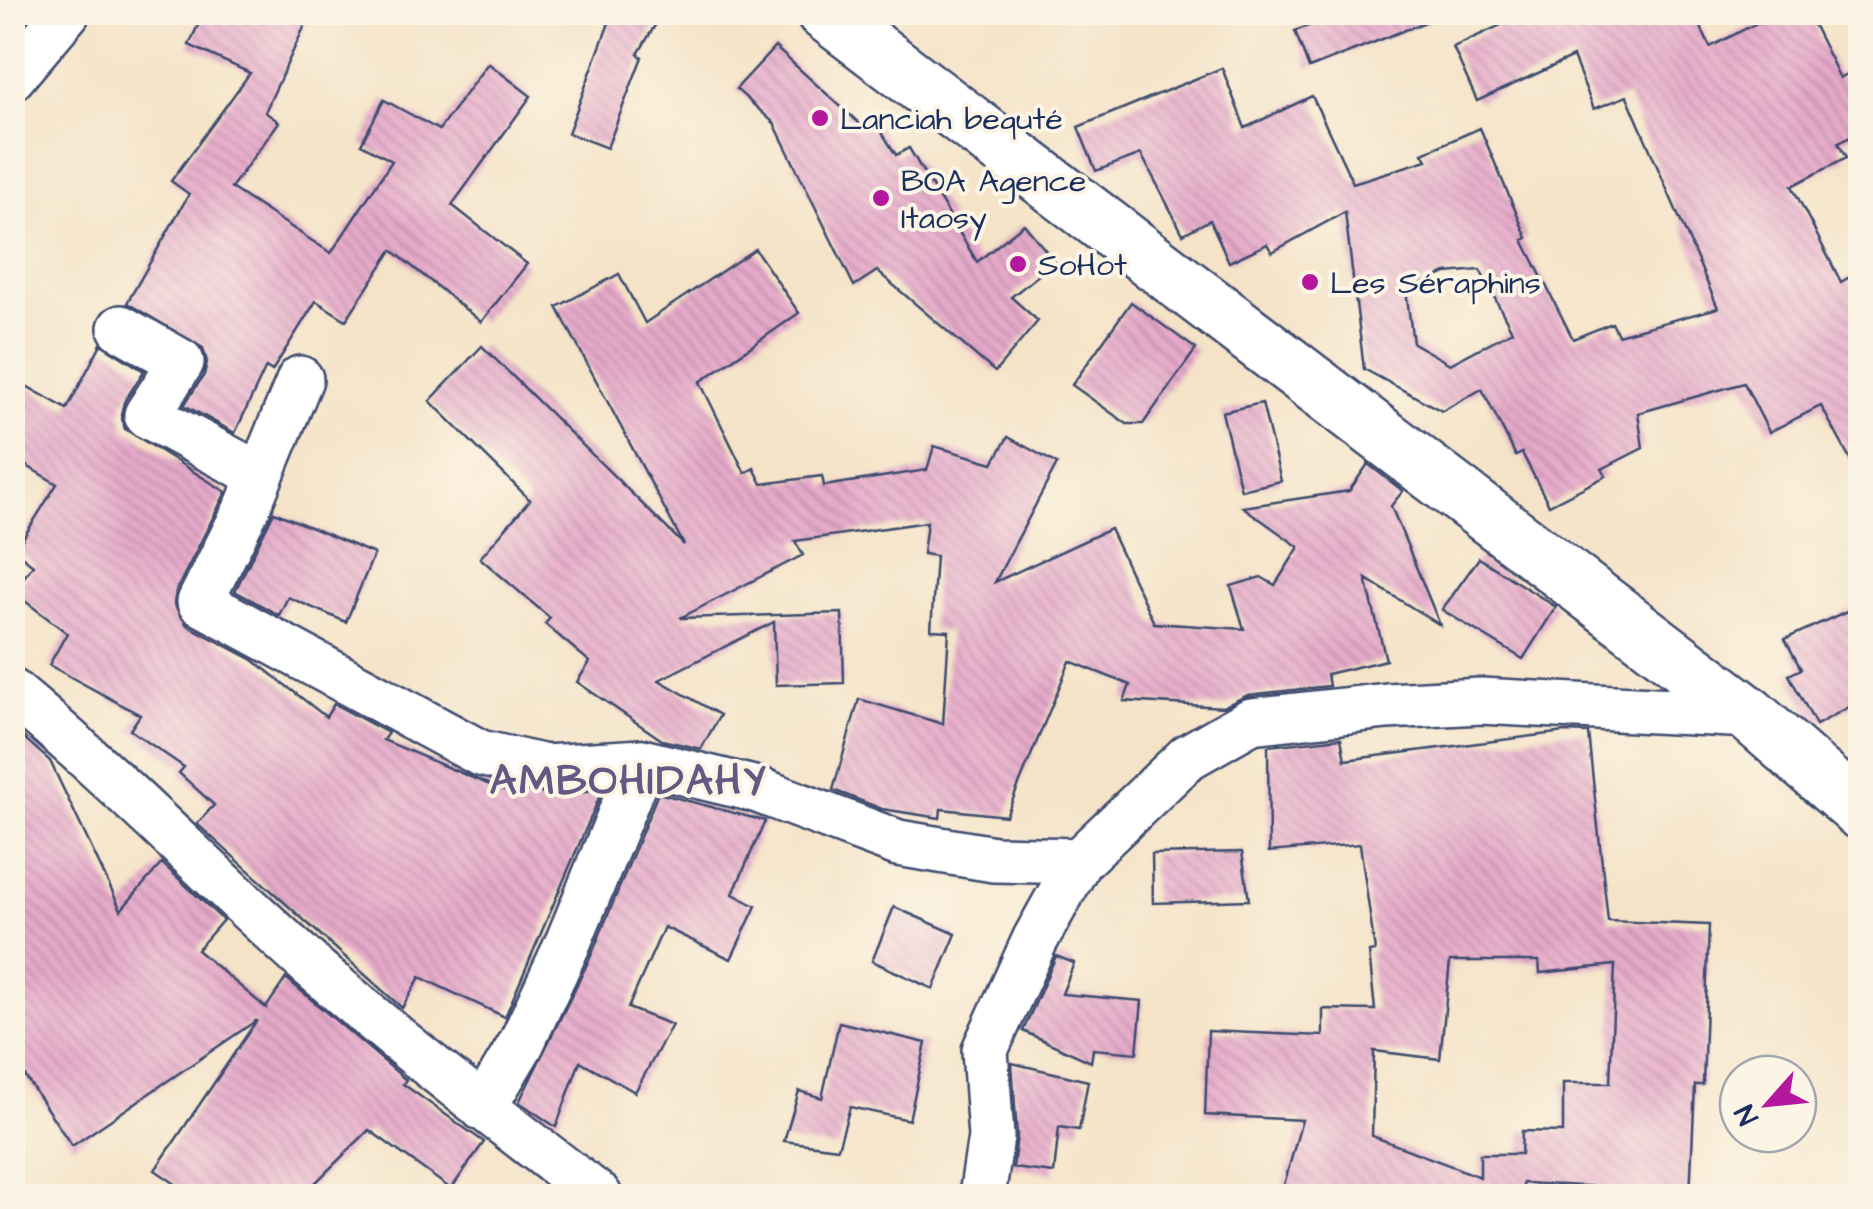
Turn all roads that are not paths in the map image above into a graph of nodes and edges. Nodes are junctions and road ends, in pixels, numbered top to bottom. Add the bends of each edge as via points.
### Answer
1 (67, 12) edge
2 (824, 12) edge
3 (12, 77) edge
4 (122, 328) dead end
5 (300, 380) dead end
6 (259, 475) junction
7 (12, 692) edge
8 (1750, 714) junction
9 (642, 762) junction
10 (1860, 810) edge
11 (1078, 861) junction
12 (483, 1108) junction
13 (599, 1196) edge
14 (982, 1196) edge

1 - 3 street
2 - 8 street
4 - 6 street via 181,362 146,415
5 - 6 street
6 - 9 street via 200,602 480,753 545,768
7 - 12 street via 94,759 315,968
8 - 10 street
8 - 11 street via 1481,701 1252,721 1188,757
9 - 11 street via 758,790 898,843 994,860
9 - 12 street via 567,945
11 - 14 street via 986,1050 991,1137
12 - 13 street

